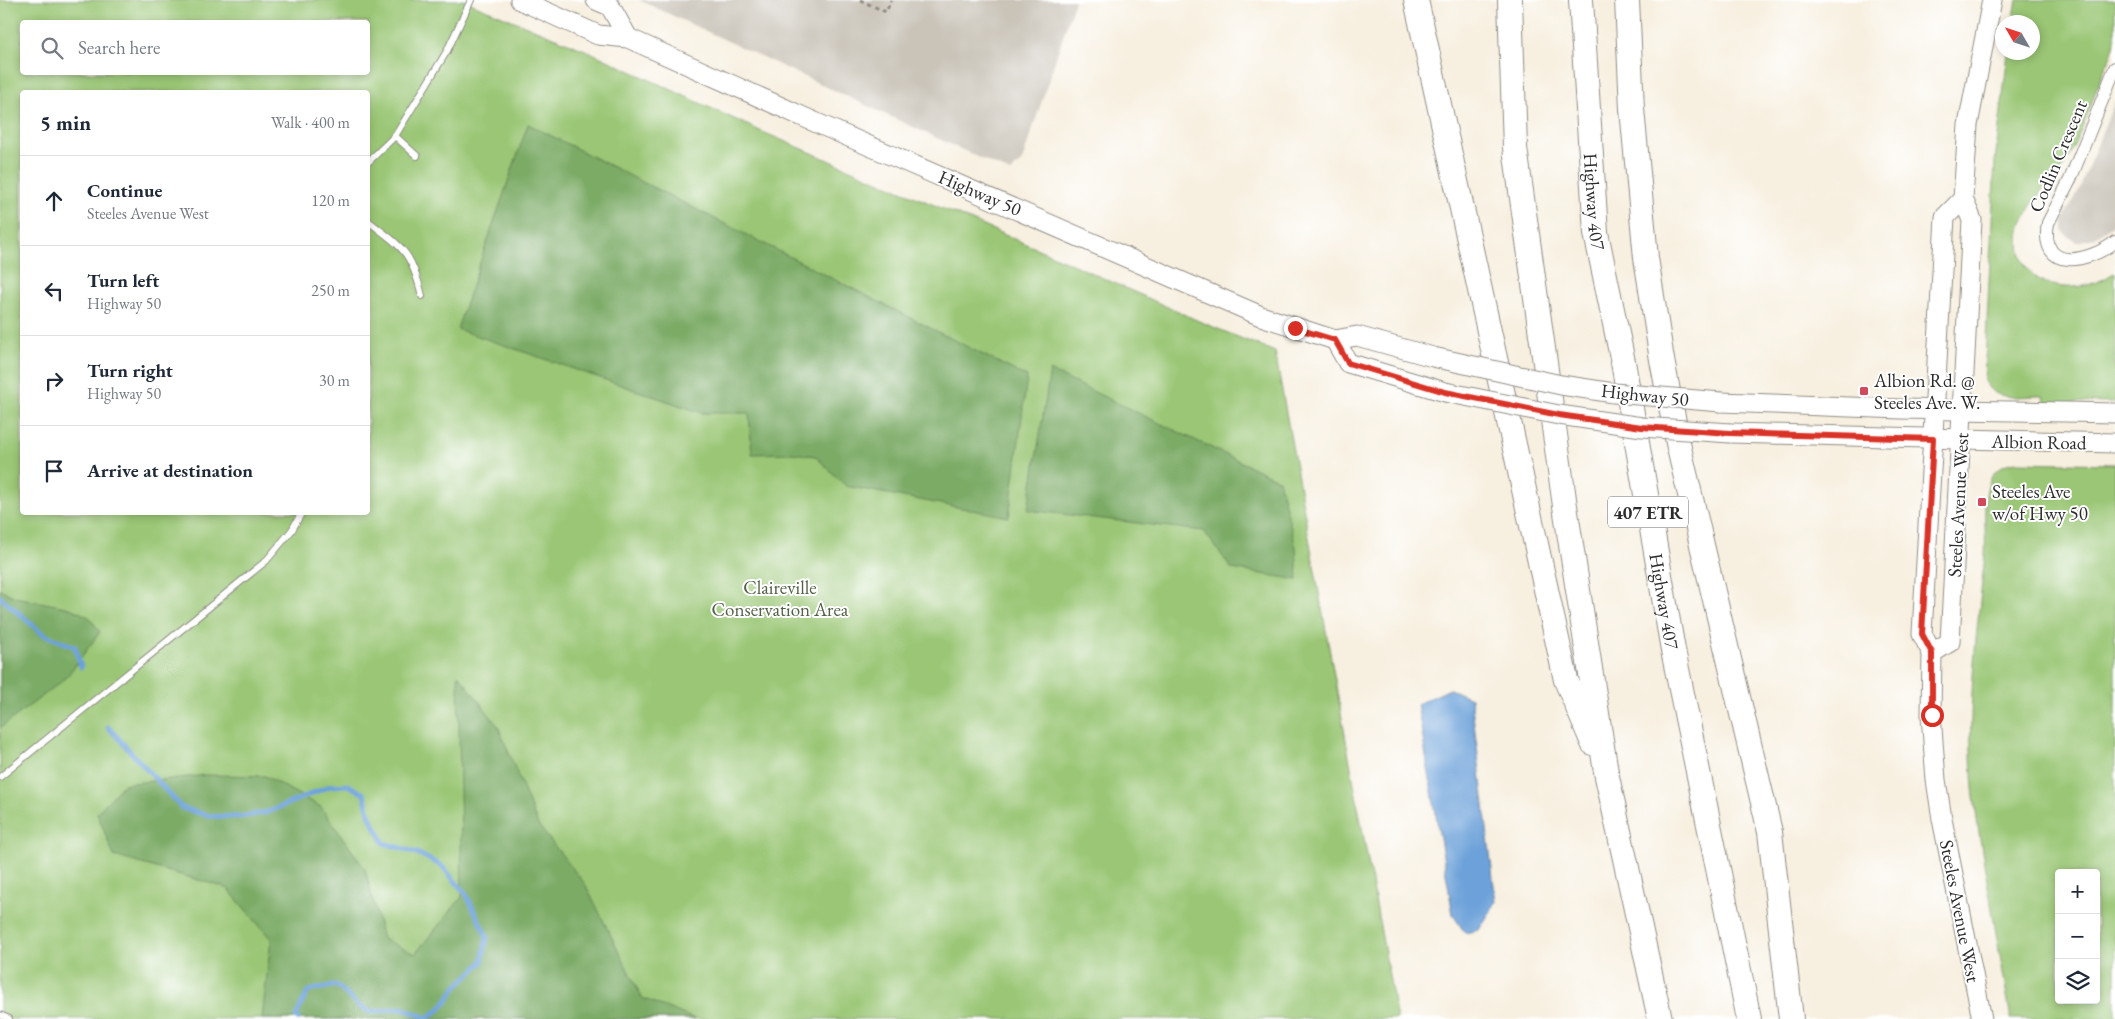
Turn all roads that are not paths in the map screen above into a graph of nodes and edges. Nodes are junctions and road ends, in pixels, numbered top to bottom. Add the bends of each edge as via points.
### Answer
1 (471, 0) edge
2 (520, 0) edge
3 (596, 0) edge
4 (1416, 0) edge
5 (1510, 0) edge
6 (1581, 0) edge
7 (1627, 0) edge
8 (1992, 0) edge
9 (628, 38) junction
10 (2115, 68) edge
11 (395, 136) junction
12 (417, 156) dead end
13 (370, 160) edge
14 (1963, 199) junction
15 (370, 223) edge
16 (2115, 242) edge
17 (422, 296) dead end
18 (1335, 340) junction
19 (1934, 409) junction
20 (1962, 410) junction
21 (2115, 413) edge
22 (1933, 439) junction
23 (1961, 440) junction
24 (2115, 443) edge
25 (300, 515) edge
26 (1932, 653) junction
27 (1606, 772) junction
28 (0, 777) edge
29 (0, 1015) edge
30 (9, 1019) edge
31 (1660, 1019) edge
32 (1749, 1019) edge
33 (1791, 1019) edge
34 (1982, 1019) edge

1 - 11 lane via 447,51
2 - 9 main road, Highway 50 via 598,35
3 - 9 main road via 610,6
4 - 27 highway via 1566,680
5 - 27 highway via 1515,148
6 - 32 highway, Highway 407 / 407 ETR via 1596,234 1623,362 1673,650
7 - 33 highway via 1632,109 1646,258 1662,360 1679,448 1770,832
8 - 14 main road, Steeles Avenue West via 1968,125
9 - 18 main road, Highway 50 via 1252,312
10 - 16 street, Codlin Crescent via 2047,230 2054,252 2067,260 2091,256
11 - 12 lane
11 - 13 lane
14 - 19 main road, Steeles Avenue West via 1945,217
14 - 20 main road, Steeles Avenue West via 1972,220
15 - 17 lane via 410,258
18 - 19 main road, Highway 50, bridge via 1357,336 1519,377 1614,393 1721,402
18 - 22 main road, Highway 50, bridge via 1348,363 1445,392 1559,415 1642,427 1730,433
19 - 20 main road, Highway 50
19 - 22 main road, Steeles Avenue West
20 - 21 main road, Albion Road
20 - 23 main road, Steeles Avenue West
22 - 23 main road, Albion Road
22 - 26 main road, Steeles Avenue West via 1922,634
23 - 24 main road, Albion Road
23 - 26 main road, Steeles Avenue West via 1950,642
25 - 28 lane via 266,561
26 - 34 main road, Steeles Avenue West via 1936,780 1948,856
27 - 31 highway
29 - 30 lane

